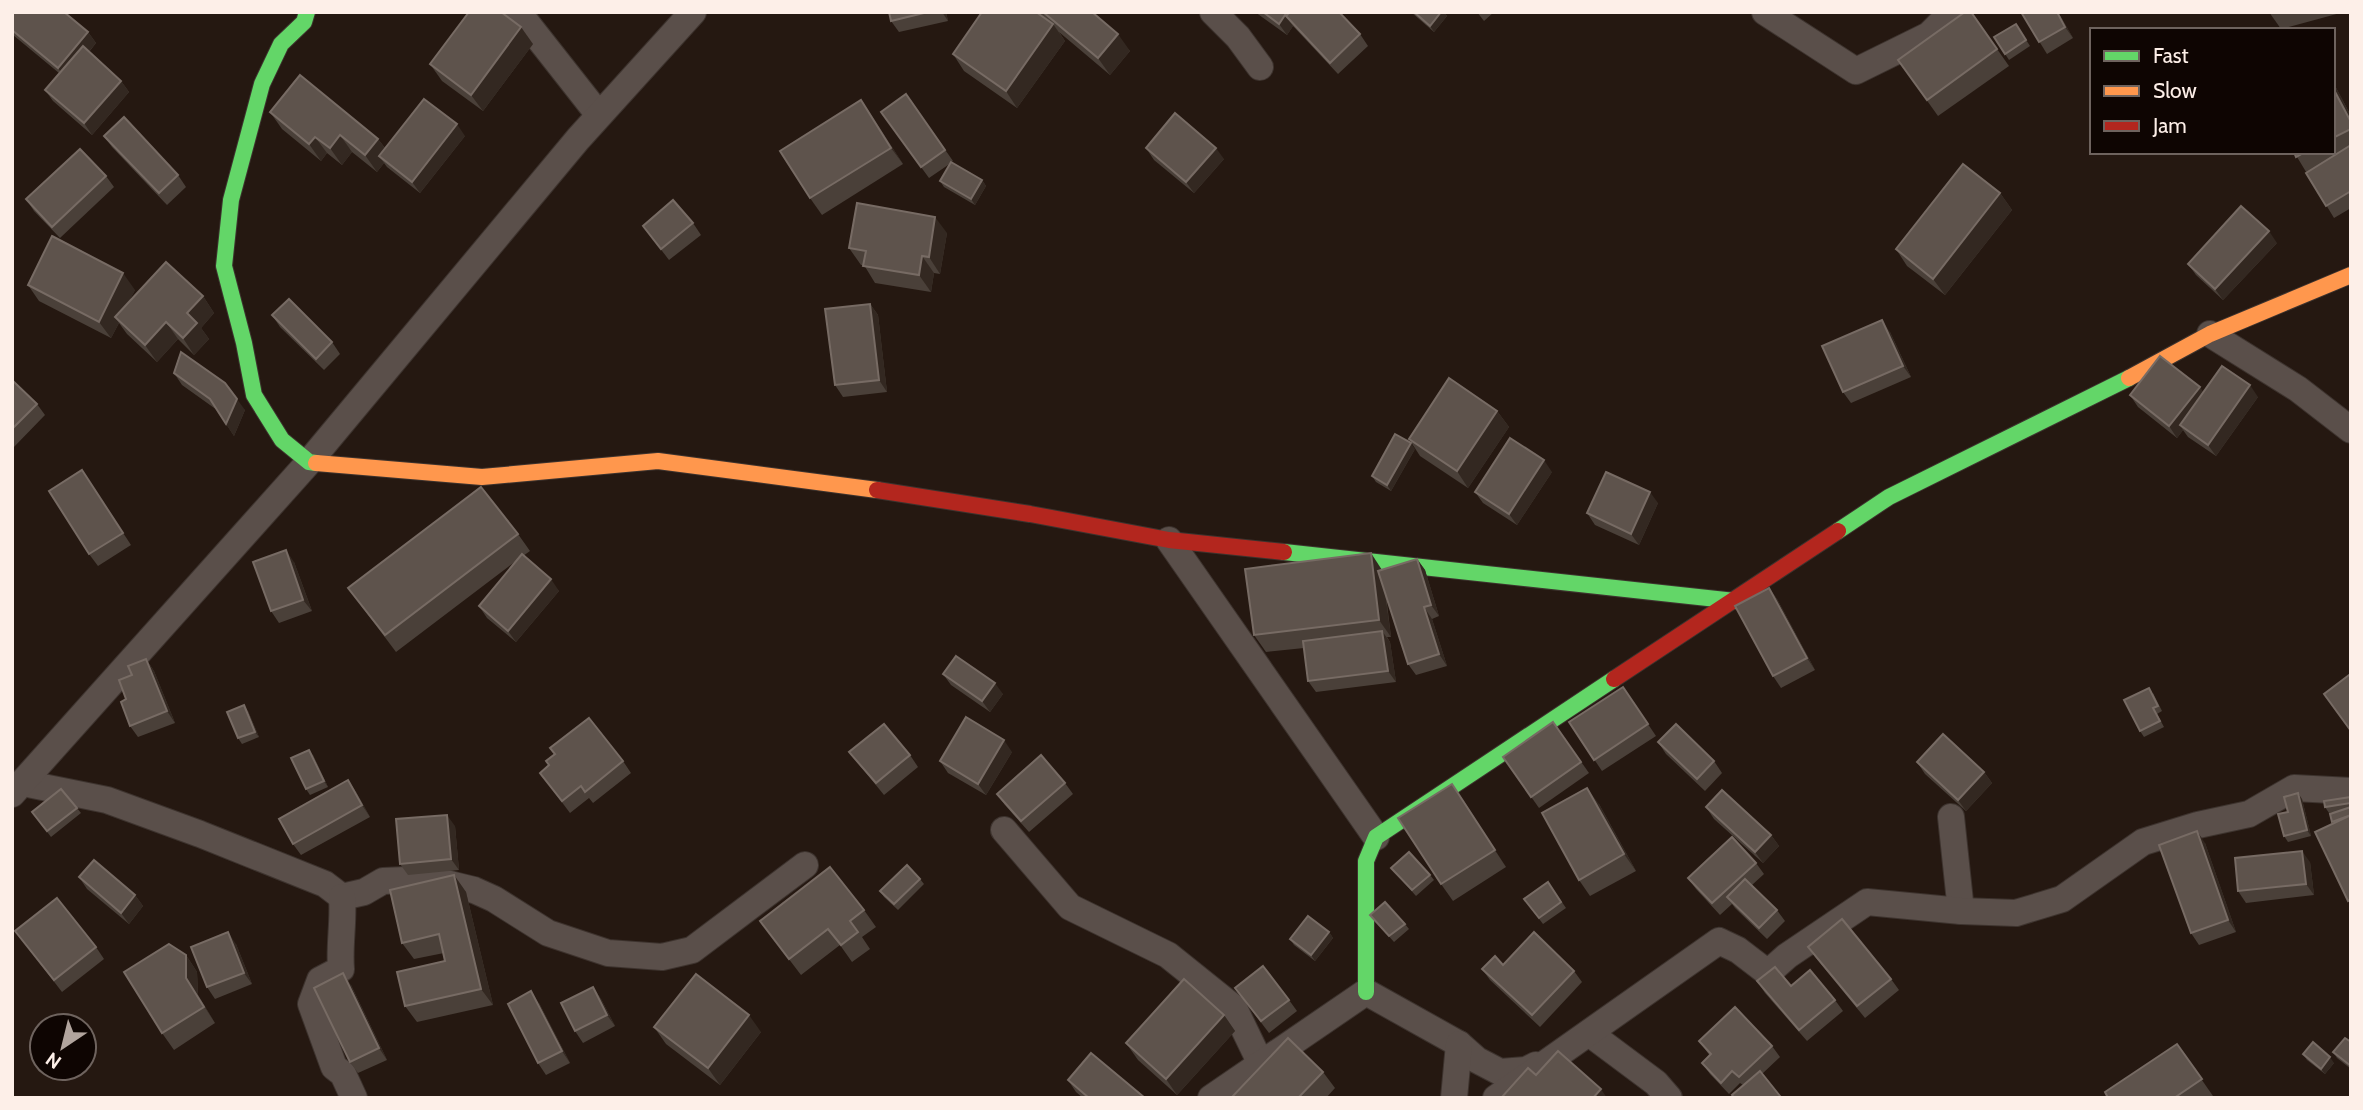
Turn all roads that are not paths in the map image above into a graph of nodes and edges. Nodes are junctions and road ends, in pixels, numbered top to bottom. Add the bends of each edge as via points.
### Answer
1 (307, 12) edge
2 (518, 12) edge
3 (693, 12) edge
4 (1213, 12) edge
5 (1765, 12) edge
6 (1952, 12) edge
7 (1260, 66) dead end
8 (599, 115) junction
9 (2351, 275) edge
10 (2210, 334) junction
11 (2351, 430) edge
12 (309, 462) junction
13 (1169, 540) junction
14 (1735, 601) junction
15 (18, 789) edge
16 (2351, 791) edge
17 (1951, 817) dead end
18 (1004, 831) dead end
19 (1376, 837) junction
20 (804, 865) dead end
21 (342, 897) junction
22 (1961, 911) junction
23 (1366, 992) junction
24 (1589, 1033) junction
25 (1459, 1044) junction
26 (1560, 1054) junction
27 (1261, 1064) junction
28 (354, 1098) edge
29 (1211, 1098) edge
30 (1454, 1098) edge
31 (1496, 1098) edge
32 (1669, 1098) edge

1 - 12 street via 304,22 281,44 262,84 232,200 224,266 254,395 282,440
2 - 8 street
3 - 8 street
4 - 7 street
5 - 6 street via 1856,71 1928,34
8 - 12 street
9 - 10 street
10 - 11 street via 2298,389
10 - 14 street via 1889,497
12 - 13 street via 482,477 658,461 1030,514
12 - 15 street
13 - 14 street
13 - 19 street
14 - 19 street
15 - 21 street via 107,800 325,884
16 - 22 street via 2294,788 2249,814 2143,842 2062,900 2016,914
17 - 22 street
18 - 27 street via 1070,907 1168,955 1234,1008
19 - 23 street via 1366,861
20 - 21 street via 692,950 662,957 608,953 548,933 474,890 429,879 383,881
21 - 28 street via 341,969 320,980 311,1004 334,1067
22 - 24 street via 1867,902 1768,973 1719,941
23 - 25 street
23 - 27 street
24 - 26 street
24 - 32 street
25 - 26 street via 1500,1072 1526,1070
25 - 30 street
26 - 31 street
27 - 29 street

